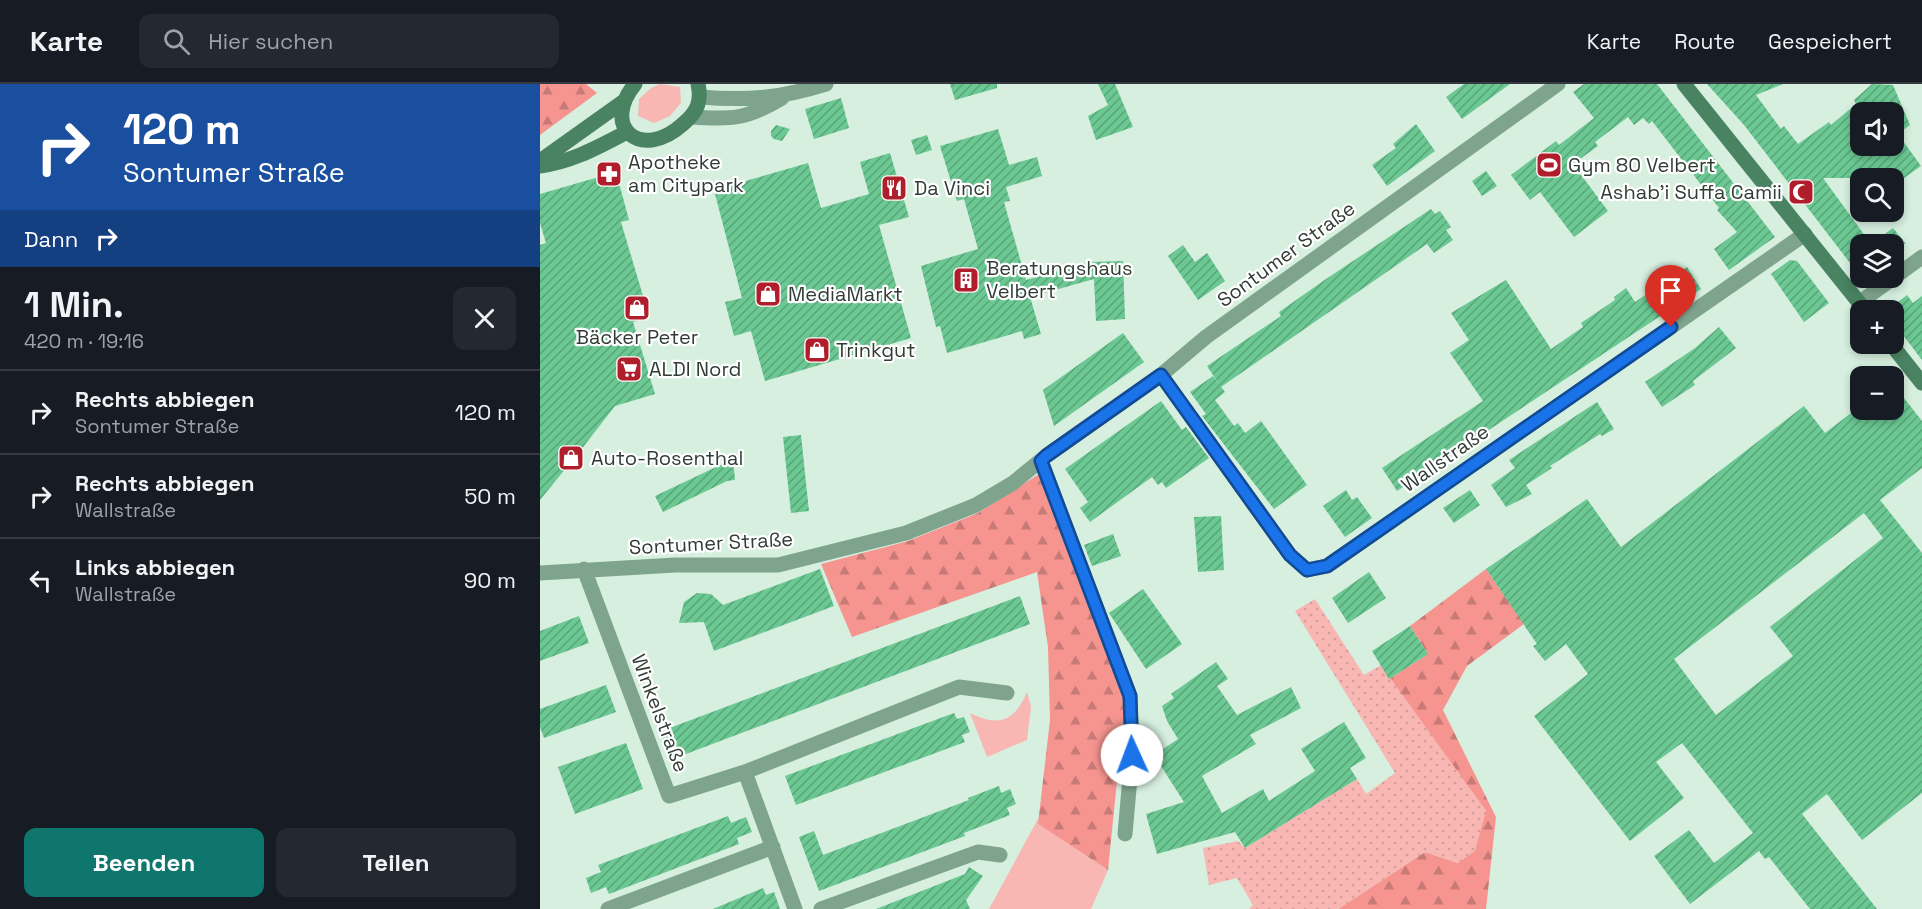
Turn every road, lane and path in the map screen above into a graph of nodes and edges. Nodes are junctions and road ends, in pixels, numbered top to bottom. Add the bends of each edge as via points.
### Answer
1 (635, 84) edge
2 (826, 84) edge
3 (1558, 84) edge
4 (1684, 84) edge
5 (699, 91) edge
6 (785, 96) junction
7 (624, 101) junction
8 (692, 117) junction
9 (627, 132) junction
10 (540, 161) edge
11 (540, 166) edge
12 (1805, 234) junction
13 (1922, 257) edge
14 (1857, 300) edge
15 (1870, 300) edge
16 (1899, 354) edge
17 (1161, 375) junction
18 (1922, 383) edge
19 (1041, 461) junction
20 (584, 569) junction
21 (540, 573) edge
22 (1007, 693) dead end
23 (745, 772) junction
24 (1125, 834) dead end
25 (773, 847) junction
26 (1000, 855) dead end
27 (608, 909) edge
28 (795, 909) edge
29 (821, 909) edge

1 - 7 main road
2 - 6 street
3 - 17 street, Sontumer Straße via 1206,337
4 - 12 main road
5 - 6 street via 745,99
5 - 8 main road
6 - 8 street via 736,119
7 - 9 main road via 622,118
7 - 10 main road
8 - 9 main road via 664,139 638,140
9 - 11 main road via 580,156
12 - 14 main road
12 - 17 street, Wallstraße via 1327,566 1307,570 1290,555
13 - 15 street
16 - 18 main road
17 - 19 street, Sontumer Straße
19 - 20 street, Sontumer Straße via 976,506 906,533 813,558 778,564
19 - 24 street via 1130,696 1132,755
20 - 21 street, Sontumer Straße
20 - 23 street, Winkelstraße via 669,796
22 - 23 street, Winkelstraße via 959,687
23 - 25 street
25 - 27 street
25 - 28 street
26 - 29 street via 978,852

